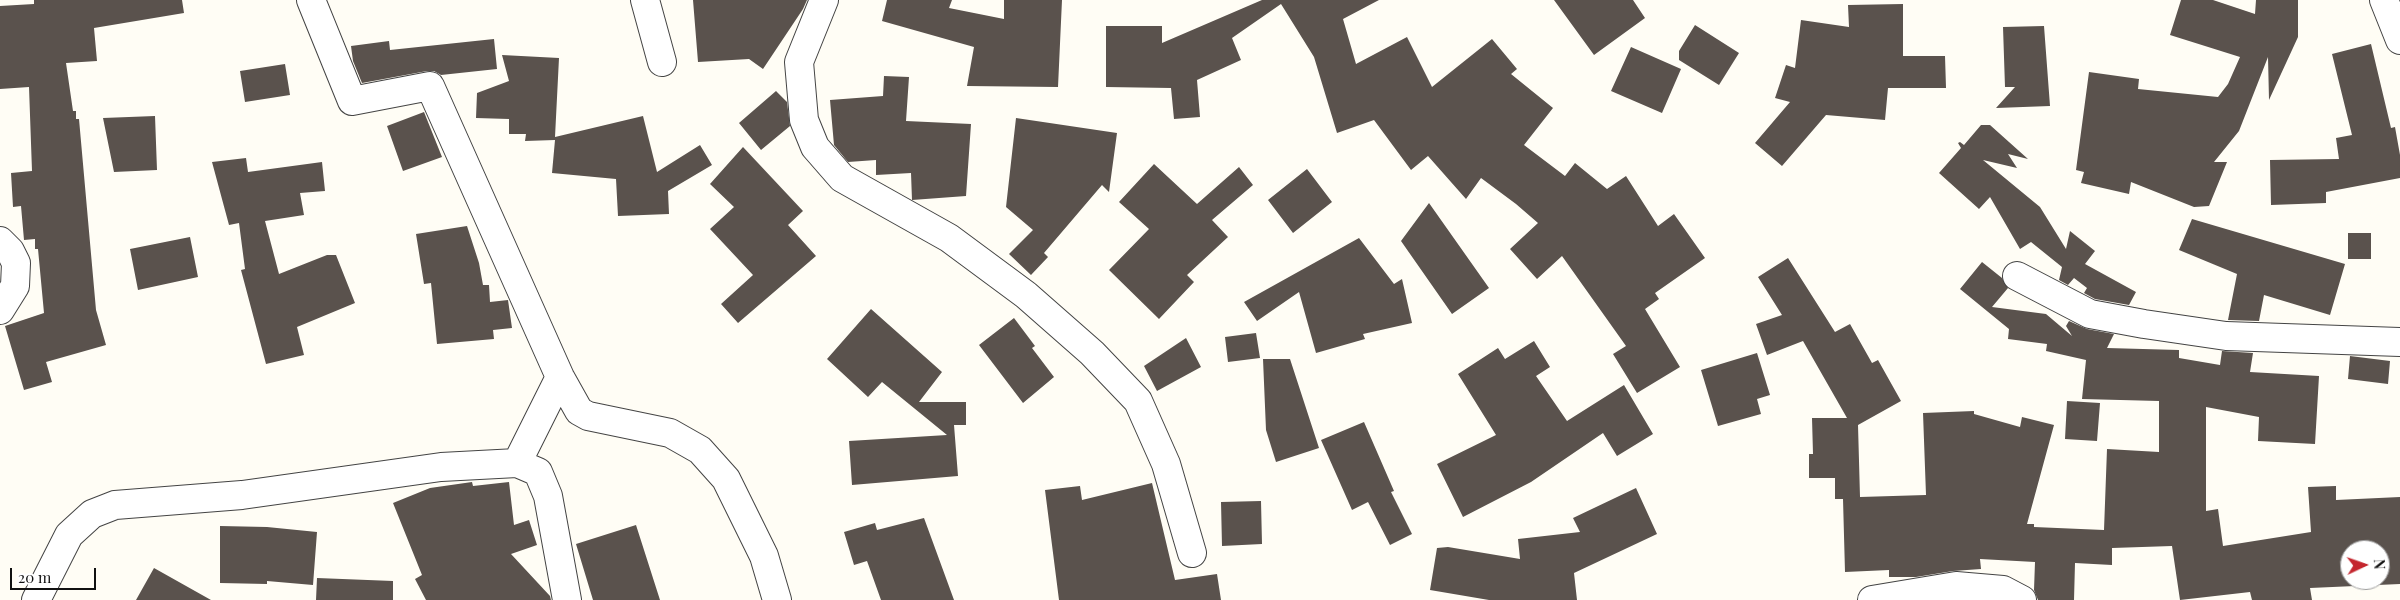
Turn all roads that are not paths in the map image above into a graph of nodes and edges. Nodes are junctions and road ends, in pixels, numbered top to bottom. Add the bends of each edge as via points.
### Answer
1 (311, 0) edge
2 (646, 0) edge
3 (824, 0) edge
4 (2384, 0) edge
5 (2400, 40) edge
6 (662, 62) dead end
7 (0, 241) edge
8 (2018, 276) dead end
9 (0, 310) edge
10 (2400, 342) edge
11 (560, 377) junction
12 (517, 464) junction
13 (1192, 553) dead end
14 (36, 600) edge
15 (567, 600) edge
16 (777, 600) edge
17 (1872, 600) edge
18 (2022, 600) edge

1 - 11 street via 352,101 430,86
2 - 6 street
3 - 13 street via 799,62 804,120 815,147 842,178 949,238 1026,295 1092,353 1138,401 1166,464
4 - 5 street
7 - 9 street via 16,263 15,286
8 - 10 street via 2090,314 2144,324 2226,336
11 - 12 street
11 - 16 street via 579,410 588,416 670,432 700,450 726,479 764,556
12 - 14 street via 441,467 242,495 115,505 92,514 69,535
12 - 15 street via 538,472 548,496
17 - 18 street via 1956,586 2003,590

